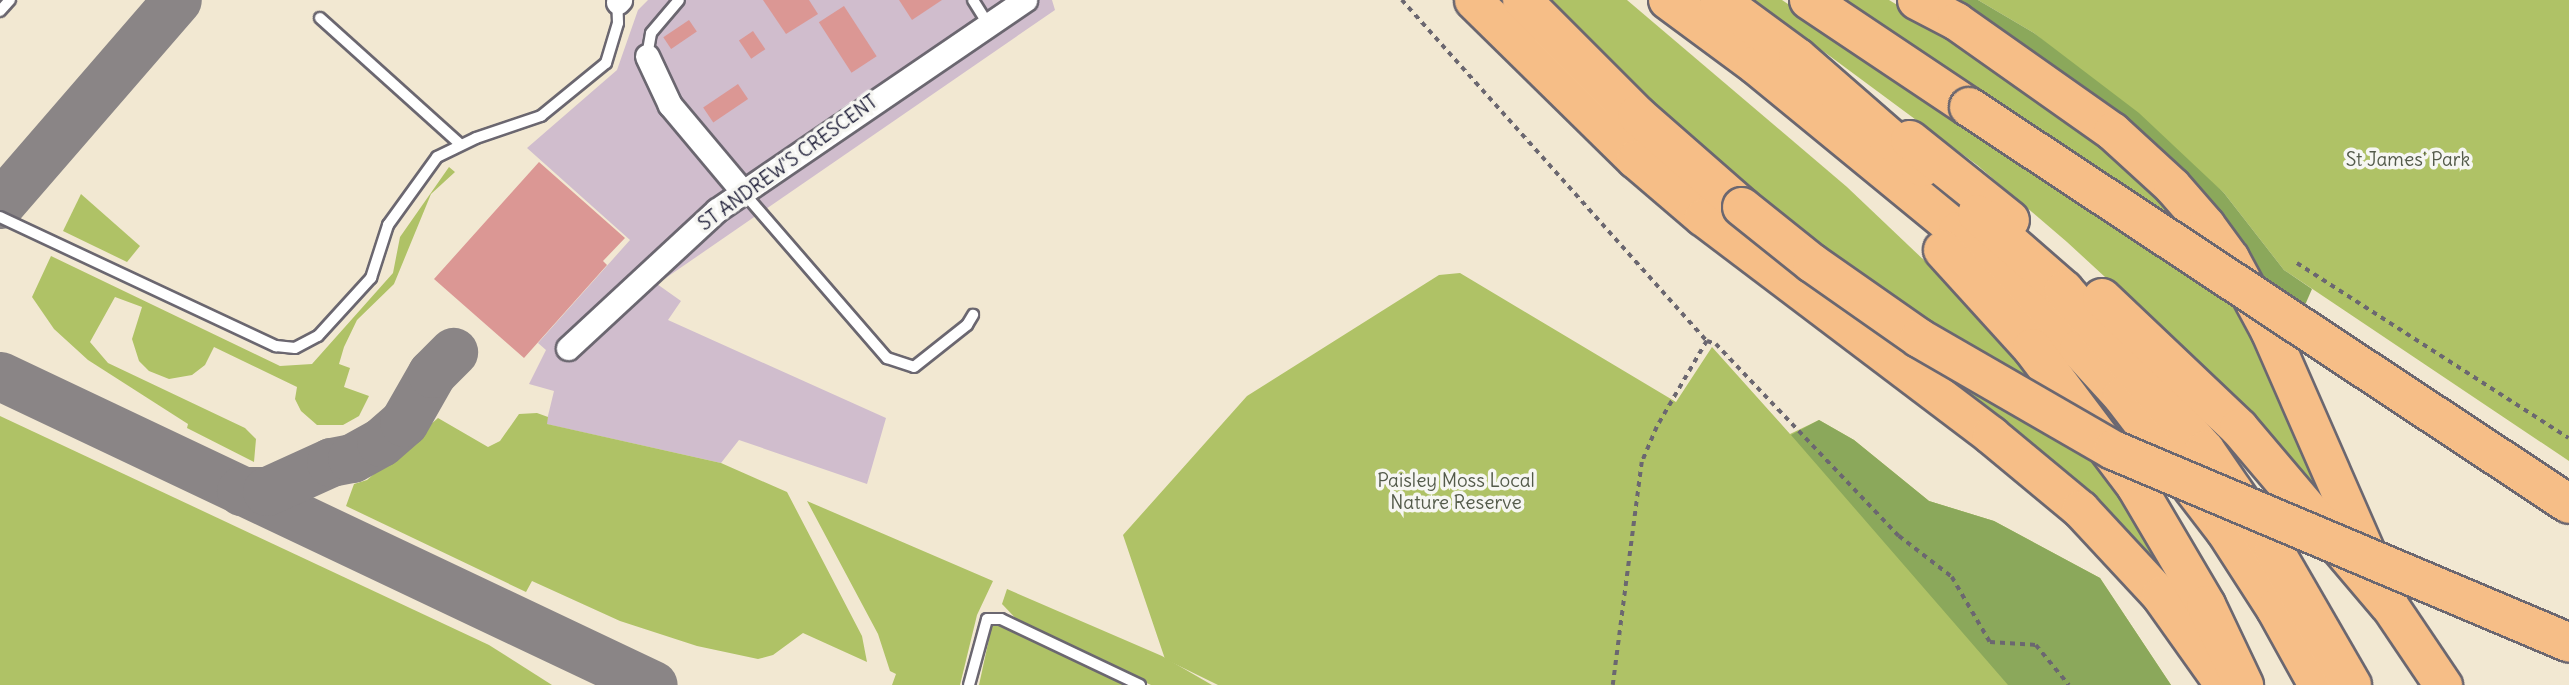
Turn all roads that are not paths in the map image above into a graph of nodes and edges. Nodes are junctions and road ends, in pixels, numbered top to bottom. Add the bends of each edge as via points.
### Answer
1 (10, 0) edge
2 (679, 0) edge
3 (974, 0) edge
4 (1025, 0) edge
5 (1473, 0) edge
6 (1522, 0) edge
7 (1656, 0) edge
8 (1668, 0) edge
9 (1719, 0) edge
10 (1809, 0) edge
11 (1916, 0) edge
12 (618, 1) edge
13 (0, 11) edge
14 (320, 18) dead end
15 (989, 26) junction
16 (647, 56) joint
17 (1798, 58) junction
18 (460, 144) junction
19 (743, 192) junction
20 (0, 217) edge
21 (973, 315) dead end
22 (569, 348) dead end
23 (2569, 504) edge
24 (2389, 604) junction
25 (2569, 643) edge
26 (969, 685) edge
27 (1140, 685) edge
28 (2224, 685) edge
29 (2244, 685) edge
30 (2318, 685) edge
31 (2352, 685) edge
32 (2443, 685) edge

1 - 13 lane
2 - 16 lane via 650,33
3 - 15 lane
4 - 15 street, ST ANDREW'S CRESCENT
5 - 28 highway via 1635,159 1703,217 1991,435 2080,509 2160,595
6 - 25 highway, bridge via 1637,115 1742,207 1919,338 2113,450
7 - 29 highway via 1857,168 2001,310 2136,486 2184,564
8 - 30 highway via 1869,155 1958,231 2060,329 2122,396 2225,530
9 - 17 highway
10 - 23 highway, bridge
11 - 24 highway via 1956,21 2112,131 2172,186 2206,225 2264,319
12 - 18 lane via 618,23 606,63 541,116
14 - 18 lane
15 - 19 street, ST ANDREW'S CRESCENT
16 - 19 street via 670,105
17 - 24 highway via 1933,156 2167,356 2291,484
17 - 31 highway via 2064,289 2127,357 2235,491
18 - 20 lane via 438,157 388,225 371,278 318,336 295,348 276,346
19 - 21 lane via 887,358 914,367 967,326
19 - 22 street, ST ANDREW'S CRESCENT
24 - 32 highway
26 - 27 lane via 987,619 1001,619

